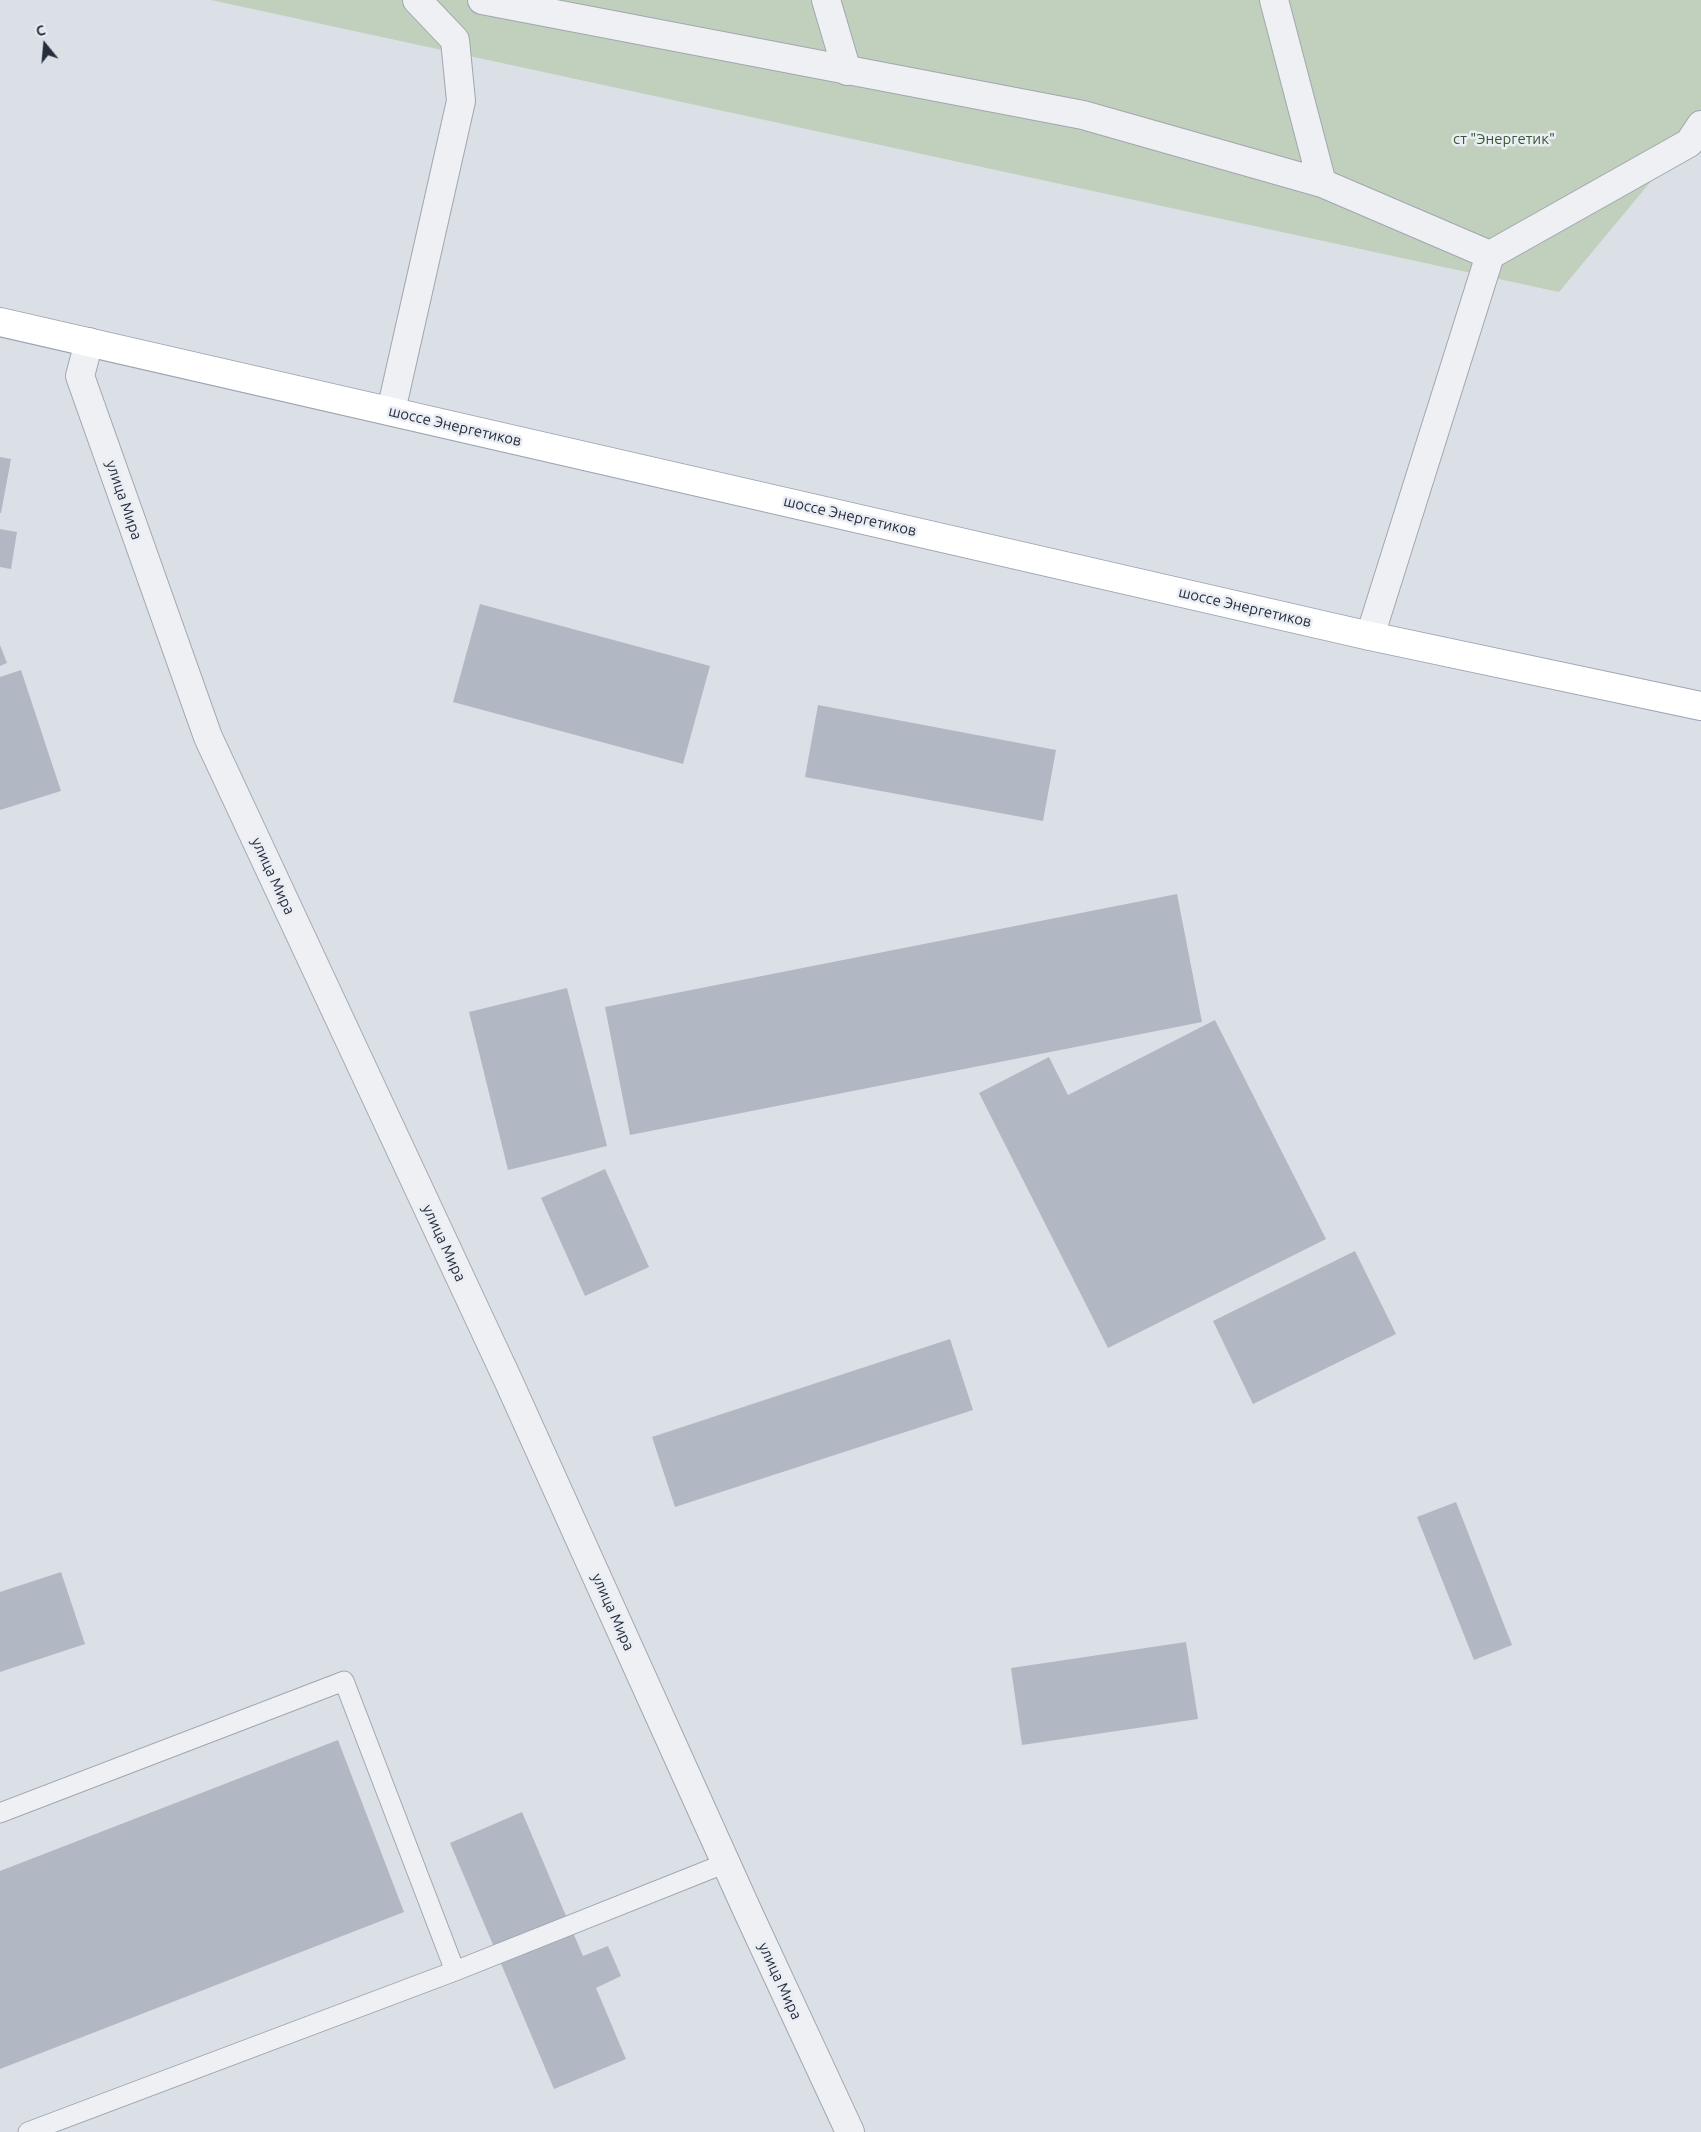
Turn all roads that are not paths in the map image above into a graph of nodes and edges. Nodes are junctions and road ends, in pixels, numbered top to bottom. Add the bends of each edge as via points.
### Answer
1 (417, 0) edge
2 (482, 0) edge
3 (826, 0) edge
4 (1274, 0) edge
5 (847, 71) junction
6 (1701, 125) edge
7 (1322, 183) junction
8 (1490, 255) junction
9 (0, 322) edge
10 (89, 342) junction
11 (391, 411) junction
12 (1370, 636) junction
13 (1701, 706) edge
14 (0, 1813) edge
15 (726, 1863) junction
16 (455, 1971) junction
17 (28, 2132) edge
18 (850, 2132) edge

1 - 11 street via 455,40 460,101
2 - 5 street
3 - 5 street
4 - 7 street
5 - 7 street via 1082,115
6 - 8 street via 1689,143
7 - 8 street
8 - 12 street
9 - 10 main road, шоссе Энергетиков
10 - 11 main road, шоссе Энергетиков
10 - 15 street, улица Мира via 80,376 208,737 508,1380
11 - 12 main road, шоссе Энергетиков
12 - 13 main road, шоссе Энергетиков
14 - 16 lane via 344,1681
15 - 16 lane
15 - 18 street, улица Мира
16 - 17 lane

